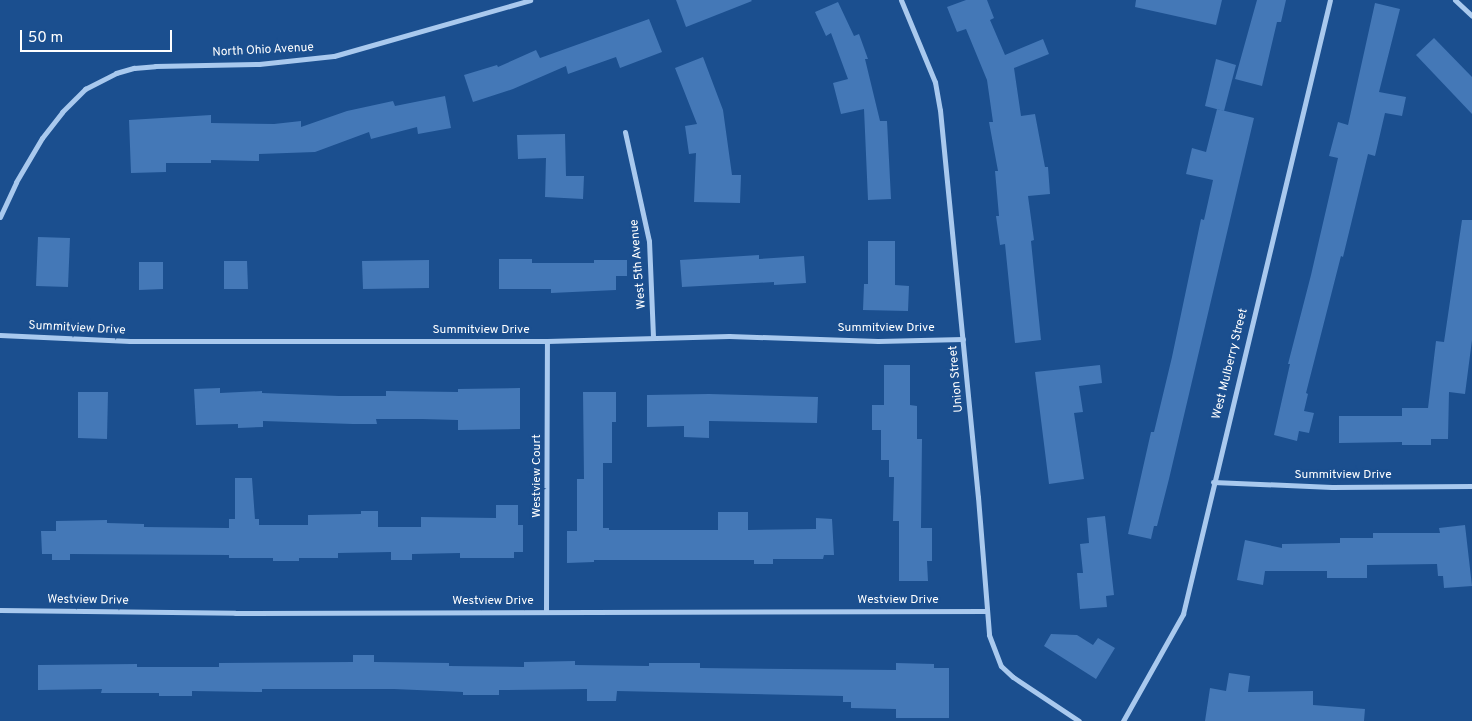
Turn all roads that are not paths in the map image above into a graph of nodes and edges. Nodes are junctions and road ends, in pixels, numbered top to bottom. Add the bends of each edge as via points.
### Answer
1 (530, 0) edge
2 (902, 0) edge
3 (1330, 0) edge
4 (1455, 0) edge
5 (1472, 16) edge
6 (625, 132) dead end
7 (0, 217) edge
8 (0, 335) edge
9 (654, 336) junction
10 (963, 339) junction
11 (547, 341) junction
12 (1213, 482) junction
13 (1472, 486) edge
14 (0, 610) edge
15 (986, 611) junction
16 (546, 612) junction
17 (1079, 721) edge
18 (1123, 721) edge

1 - 7 street, North Ohio Avenue via 334,56 259,64 134,68 116,73 85,89 62,112 16,182
2 - 10 street, Union Street via 935,82
3 - 12 street, West Mulberry Street
4 - 5 street
6 - 9 street, West 5th Avenue via 650,241
8 - 11 street, Summitview Drive via 130,341
9 - 10 street, Summitview Drive via 878,341
9 - 11 street, Summitview Drive
10 - 15 street, Union Street
11 - 16 street, Westview Court
12 - 13 street, Summitview Drive via 1332,487
12 - 18 street, West Mulberry Street via 1183,614
14 - 16 street, Westview Drive
15 - 16 street, Westview Drive
15 - 17 street, Union Street via 989,635 1001,666

